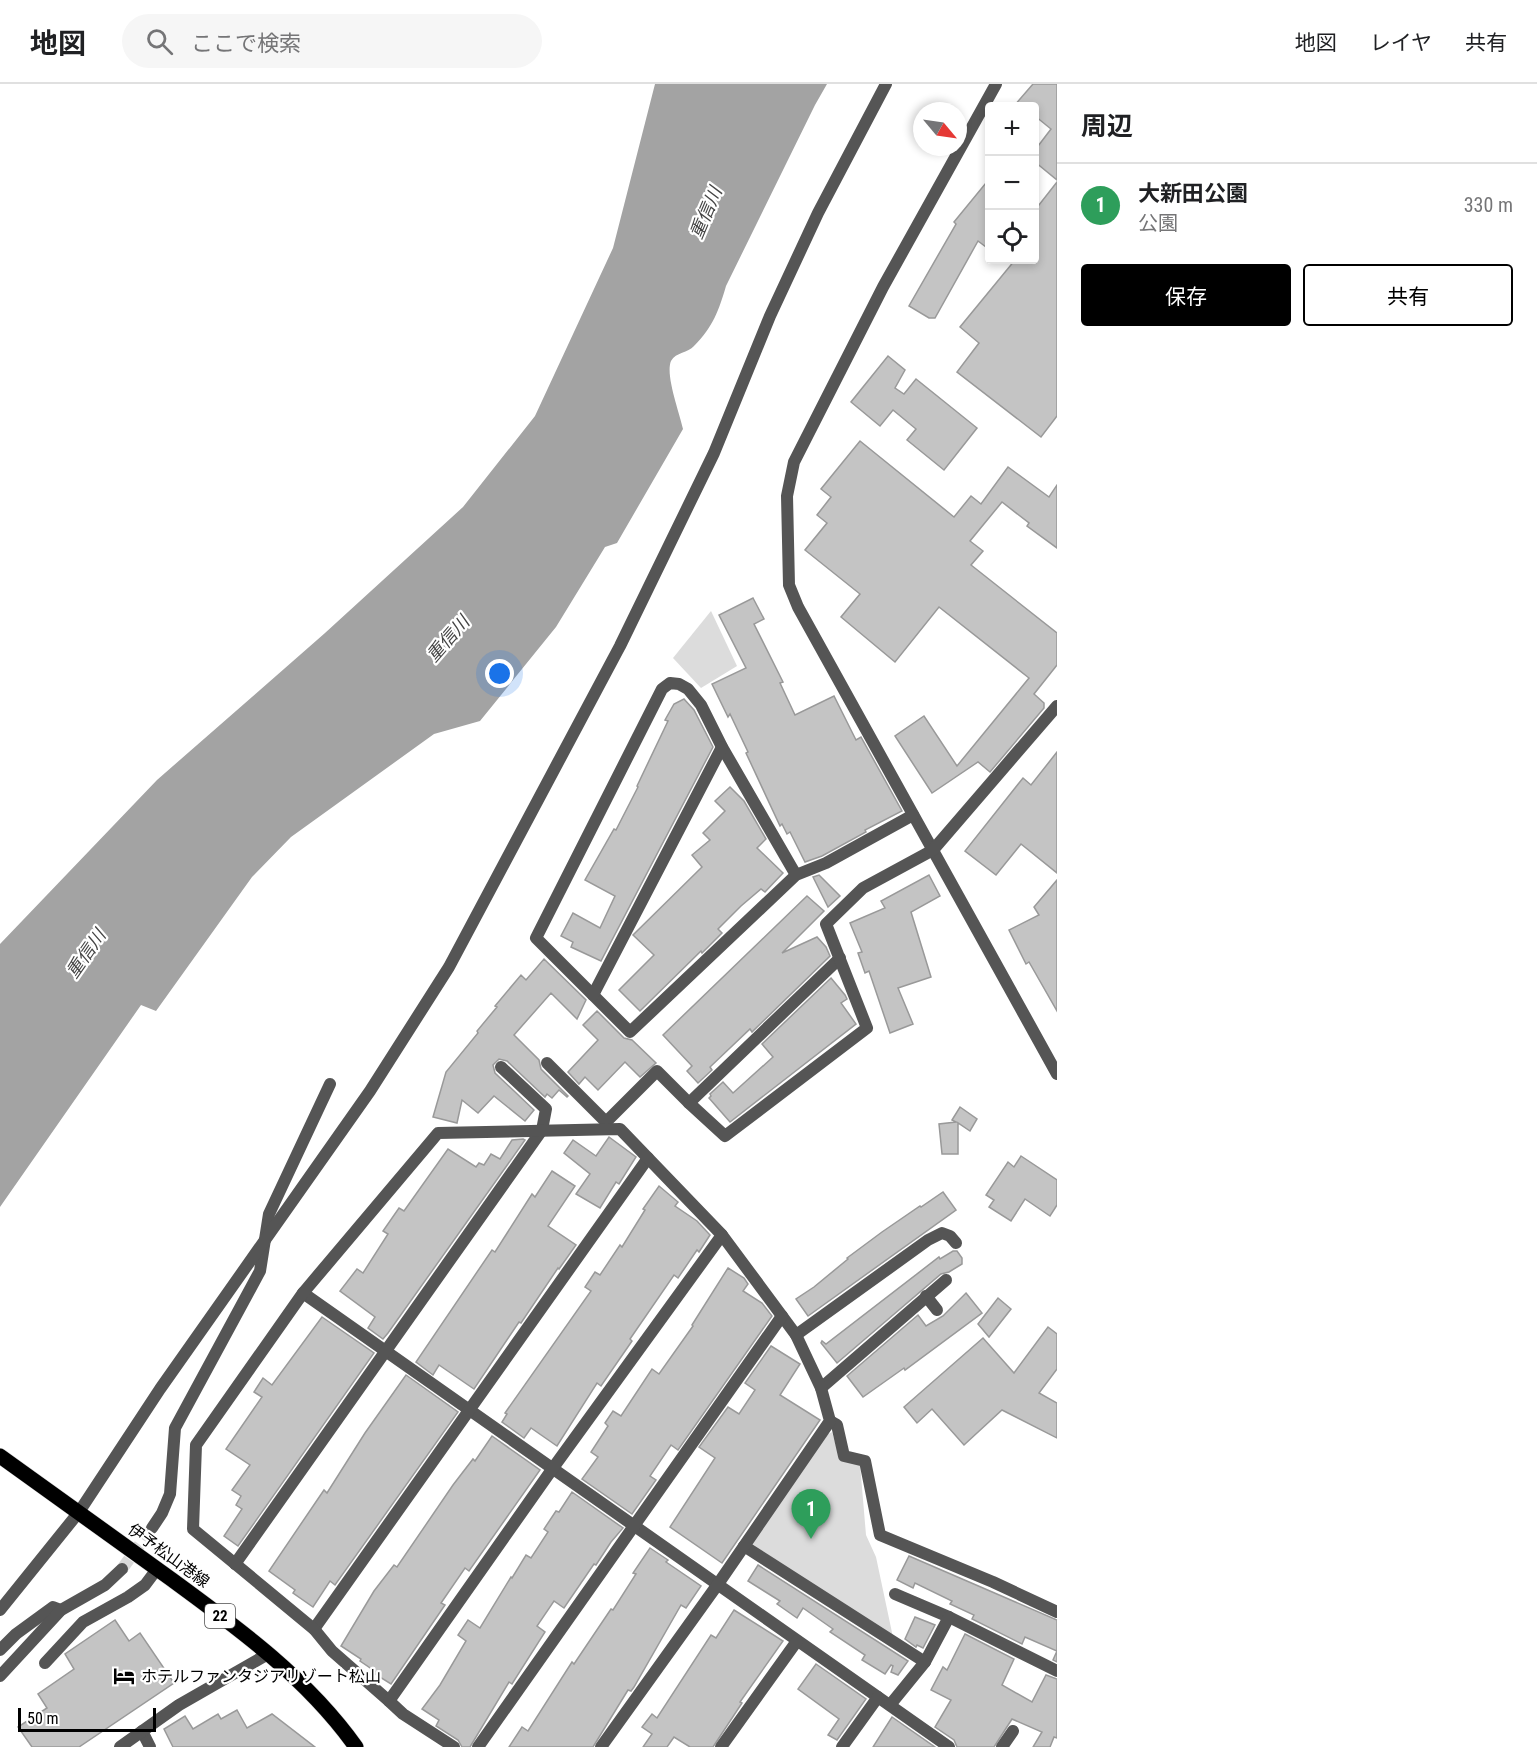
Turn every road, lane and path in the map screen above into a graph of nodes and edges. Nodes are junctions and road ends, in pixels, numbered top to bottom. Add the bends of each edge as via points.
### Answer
1 (886, 84) edge
2 (996, 84) edge
3 (1057, 706) edge
4 (722, 747) junction
5 (913, 815) junction
6 (933, 850) junction
7 (796, 875) junction
8 (840, 958) junction
9 (593, 995) junction
10 (547, 1063) dead end
11 (501, 1067) dead end
12 (1057, 1074) edge
13 (330, 1084) dead end
14 (689, 1103) junction
15 (606, 1125) junction
16 (542, 1130) junction
17 (648, 1158) junction
18 (722, 1235) junction
19 (265, 1240) junction
20 (956, 1243) dead end
21 (946, 1280) dead end
22 (303, 1293) junction
23 (926, 1296) junction
24 (937, 1310) dead end
25 (782, 1316) junction
26 (796, 1335) junction
27 (388, 1351) junction
28 (820, 1388) junction
29 (469, 1408) junction
30 (830, 1421) junction
31 (0, 1456) edge
32 (553, 1468) junction
33 (73, 1508) junction
34 (634, 1524) junction
35 (152, 1528) tunnel mouth
36 (744, 1546) junction
37 (236, 1564) junction
38 (122, 1569) tunnel mouth
39 (157, 1569) junction
40 (718, 1584) junction
41 (895, 1594) dead end
42 (0, 1610) edge
43 (62, 1610) junction
44 (1057, 1612) edge
45 (949, 1617) junction
46 (314, 1629) junction
47 (797, 1641) junction
48 (0, 1650) edge
49 (268, 1654) junction
50 (925, 1662) junction
51 (45, 1663) dead end
52 (1057, 1671) edge
53 (0, 1676) edge
54 (878, 1697) junction
55 (389, 1701) junction
56 (890, 1705) junction
57 (142, 1731) junction
58 (1013, 1731) dead end
59 (120, 1747) edge
60 (150, 1747) edge
61 (356, 1747) edge
62 (454, 1747) edge
63 (478, 1747) edge
64 (601, 1747) edge
65 (721, 1747) edge
66 (842, 1747) edge
67 (949, 1747) edge
68 (1002, 1747) edge

1 - 19 street via 780,295 686,513 519,837 449,967 370,1091
2 - 5 street via 862,328 794,462 788,496 789,585
3 - 6 street
4 - 7 street
4 - 9 street
4 - 9 street via 701,705 688,689 670,683 662,689 536,938
5 - 6 street
5 - 7 street via 826,863
6 - 8 street via 863,888 826,924
6 - 12 street
7 - 9 street via 630,1032
8 - 14 street
8 - 14 street via 867,1028 725,1136
10 - 15 street
11 - 16 street via 546,1109
13 - 19 street via 269,1214
14 - 15 street via 657,1071
15 - 16 street
15 - 17 street via 620,1129
16 - 22 street via 438,1133
16 - 27 street
17 - 18 street
17 - 29 street
18 - 25 street
18 - 32 street
19 - 33 street
19 - 35 street via 260,1271 175,1428 170,1494
20 - 26 street via 942,1233 928,1240
21 - 23 street
22 - 27 street
22 - 37 street via 196,1445 193,1529
23 - 24 street
23 - 28 street
25 - 26 street
25 - 34 street
26 - 28 street
27 - 29 street
27 - 37 street
28 - 30 street
29 - 32 street
29 - 46 street
30 - 36 street
30 - 44 street via 837,1425 844,1456 865,1461 880,1535
31 - 33 main road, 伊予松山港線 / 22
32 - 34 street
32 - 55 street
33 - 39 main road, 伊予松山港線 / 22
33 - 42 street
34 - 40 street
34 - 63 street
36 - 40 street
36 - 50 street
37 - 46 street
38 - 43 street via 105,1585
39 - 49 main road, 伊予松山港線 / 22
39 - 51 street via 145,1585 83,1622
40 - 47 street
40 - 64 street
41 - 45 street
43 - 48 street via 53,1607
43 - 53 street
45 - 50 street
45 - 52 street
46 - 55 street via 332,1652
47 - 54 street
47 - 65 street
49 - 57 street
49 - 61 main road, 伊予松山港線 / 22 via 299,1681
50 - 56 street
54 - 56 street
54 - 66 street
55 - 62 street
56 - 67 street
57 - 59 street
57 - 60 street
58 - 68 street

